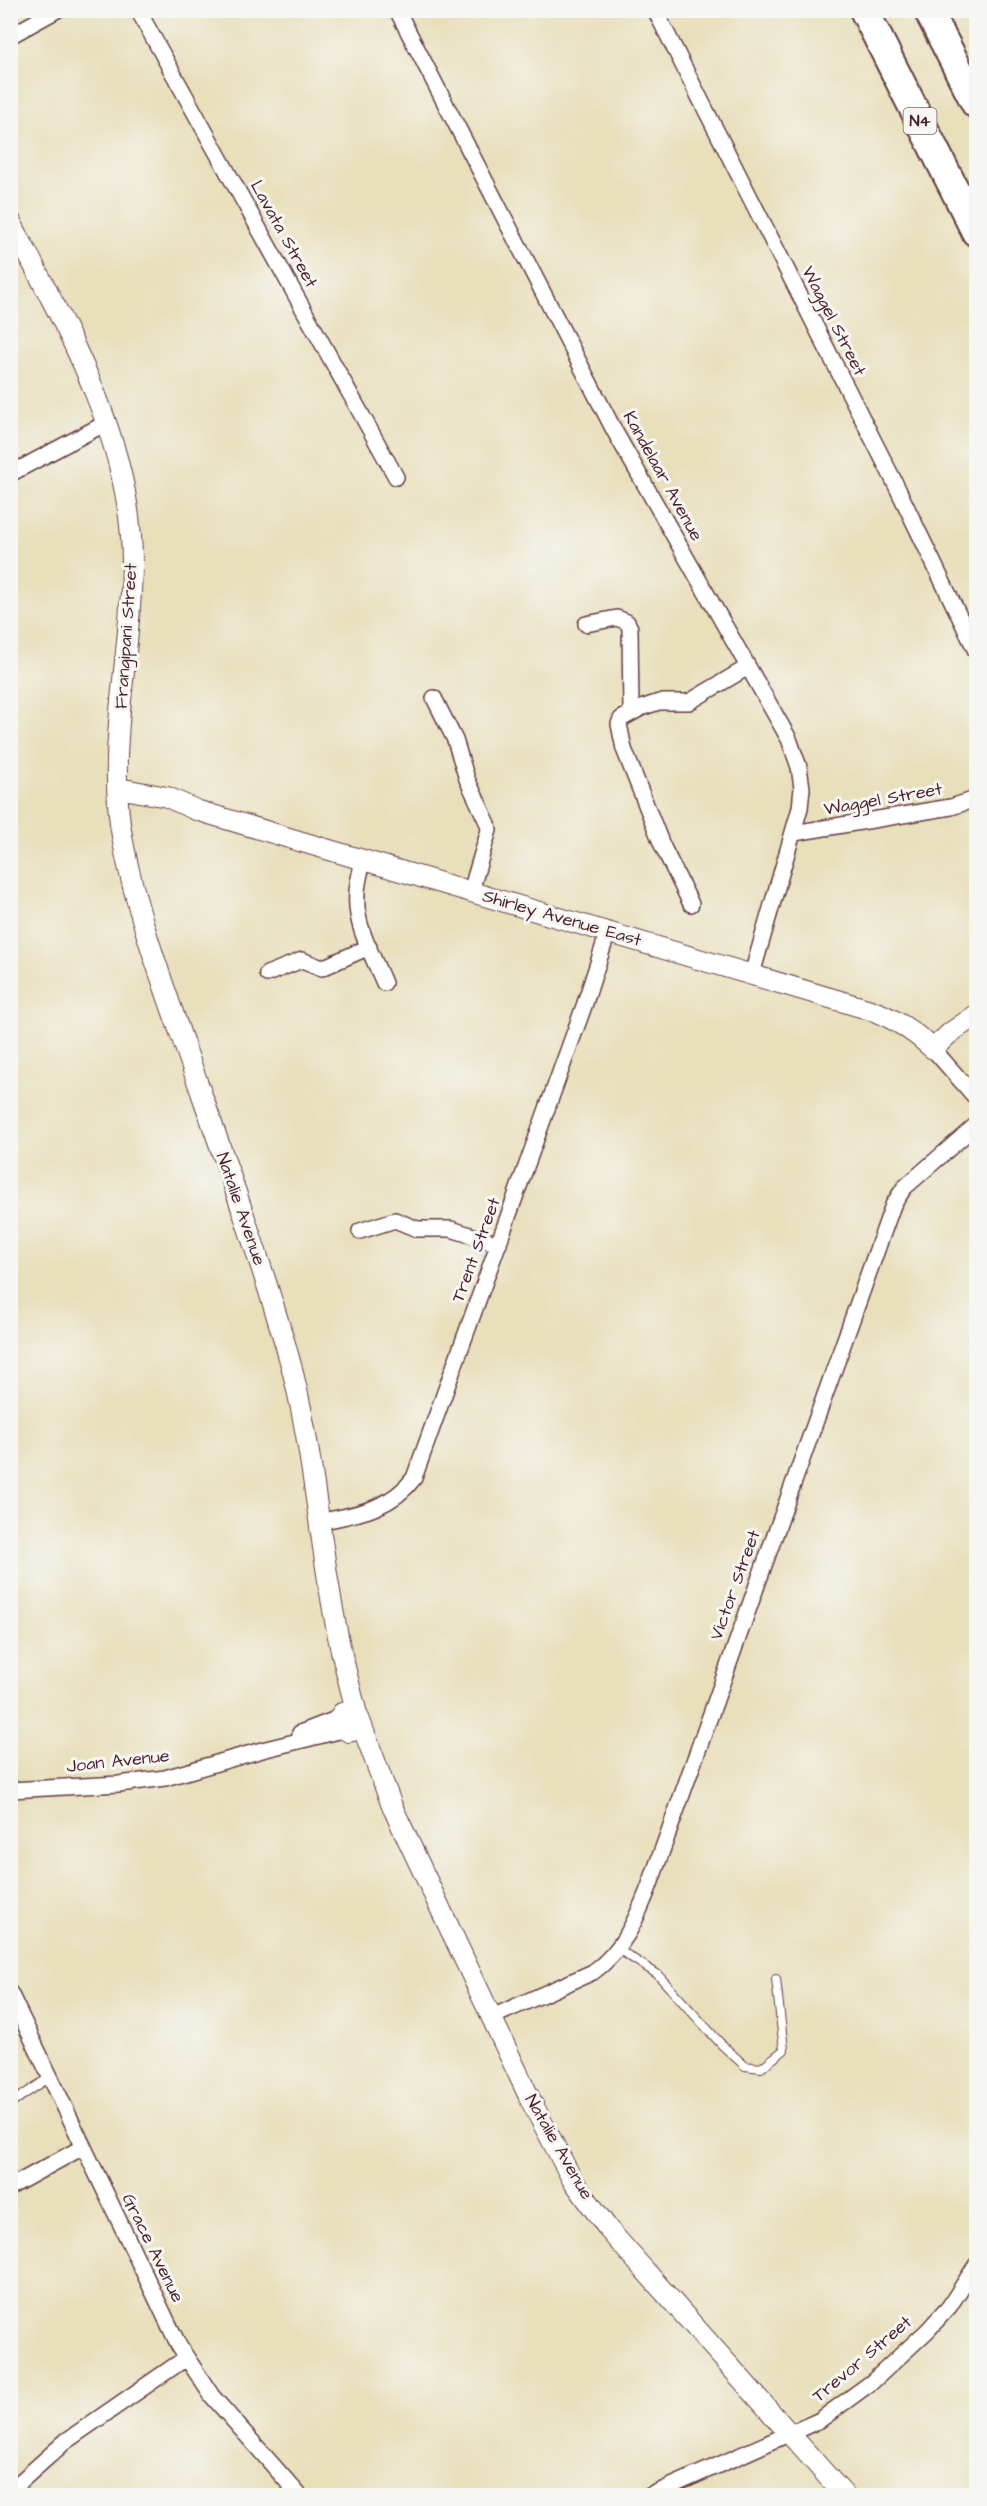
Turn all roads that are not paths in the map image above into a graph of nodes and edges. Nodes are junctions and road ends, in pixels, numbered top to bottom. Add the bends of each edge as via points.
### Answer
1 (57, 10) edge
2 (138, 10) edge
3 (398, 10) edge
4 (655, 10) edge
5 (864, 10) edge
6 (930, 10) edge
7 (10, 36) edge
8 (976, 104) edge
9 (10, 220) edge
10 (976, 232) edge
11 (106, 423) junction
12 (10, 474) edge
13 (396, 477) dead end
14 (586, 624) dead end
15 (976, 651) edge
16 (748, 667) junction
17 (434, 698) dead end
18 (631, 712) junction
19 (118, 788) junction
20 (976, 799) edge
21 (794, 833) junction
22 (364, 860) junction
23 (471, 891) junction
24 (691, 904) dead end
25 (608, 932) junction
26 (369, 947) junction
27 (267, 974) dead end
28 (752, 974) junction
29 (384, 983) dead end
30 (976, 1015) edge
31 (933, 1049) junction
32 (976, 1098) edge
33 (976, 1125) edge
34 (360, 1231) dead end
35 (499, 1244) junction
36 (319, 1522) junction
37 (347, 1722) junction
38 (10, 1790) edge
39 (618, 1949) junction
40 (776, 1979) dead end
41 (10, 1993) edge
42 (492, 2017) junction
43 (50, 2077) junction
44 (10, 2104) edge
45 (83, 2147) junction
46 (10, 2187) edge
47 (976, 2265) edge
48 (186, 2358) junction
49 (790, 2434) junction
50 (10, 2492) edge
51 (300, 2496) edge
52 (648, 2496) edge
53 (845, 2496) edge

1 - 7 street
2 - 13 street, Lavata Street
3 - 16 street, Kandelaar Avenue via 615,432
4 - 15 street, Waggel Street
5 - 10 highway, N4
6 - 8 highway
9 - 11 street, Frangipani Street via 87,374
11 - 12 street
11 - 19 street, Frangipani Street via 124,491 132,558 117,740
14 - 18 street via 617,618 627,622
16 - 18 street via 689,702 658,702
16 - 21 street, Kandelaar Avenue via 789,739 800,767 801,798
17 - 23 street via 489,830
18 - 24 street via 619,724 624,749 662,845
19 - 22 street, Shirley Avenue East via 167,797 196,810
19 - 36 street, Natalie Avenue via 127,860 154,956 292,1368
20 - 21 street, Waggel Street via 951,807
21 - 28 street, Kandelaar Avenue
22 - 23 street, Shirley Avenue East
22 - 26 street via 357,884 356,913
23 - 25 street, Shirley Avenue East
25 - 28 street, Shirley Avenue East
25 - 35 street, Trent Street
26 - 27 street via 322,968 302,960
26 - 29 street
28 - 31 street, Shirley Avenue East via 882,1014 915,1031
30 - 31 street
31 - 32 street, Shirley Avenue East
33 - 39 street, Victor Street via 900,1193 893,1205 649,1887 638,1916
34 - 35 street via 395,1220 417,1229 451,1229
35 - 36 street, Trent Street via 414,1478 403,1492 376,1509
36 - 37 street, Natalie Avenue via 338,1636
37 - 38 street, Joan Avenue via 174,1776
37 - 42 street, Natalie Avenue via 392,1806
39 - 40 lane via 657,1974 745,2066 761,2068 784,2050
39 - 42 street, Victor Street via 592,1972
41 - 43 street, Grace Avenue
42 - 49 street, Natalie Avenue via 555,2149 609,2230
43 - 44 lane
43 - 45 street, Grace Avenue
45 - 46 street
45 - 48 street, Grace Avenue
47 - 49 street, Trevor Street via 941,2317 911,2347 847,2401
48 - 50 street via 66,2441
48 - 51 street, Grace Avenue via 212,2396
49 - 52 street, Trevor Street
49 - 53 street, Natalie Avenue

